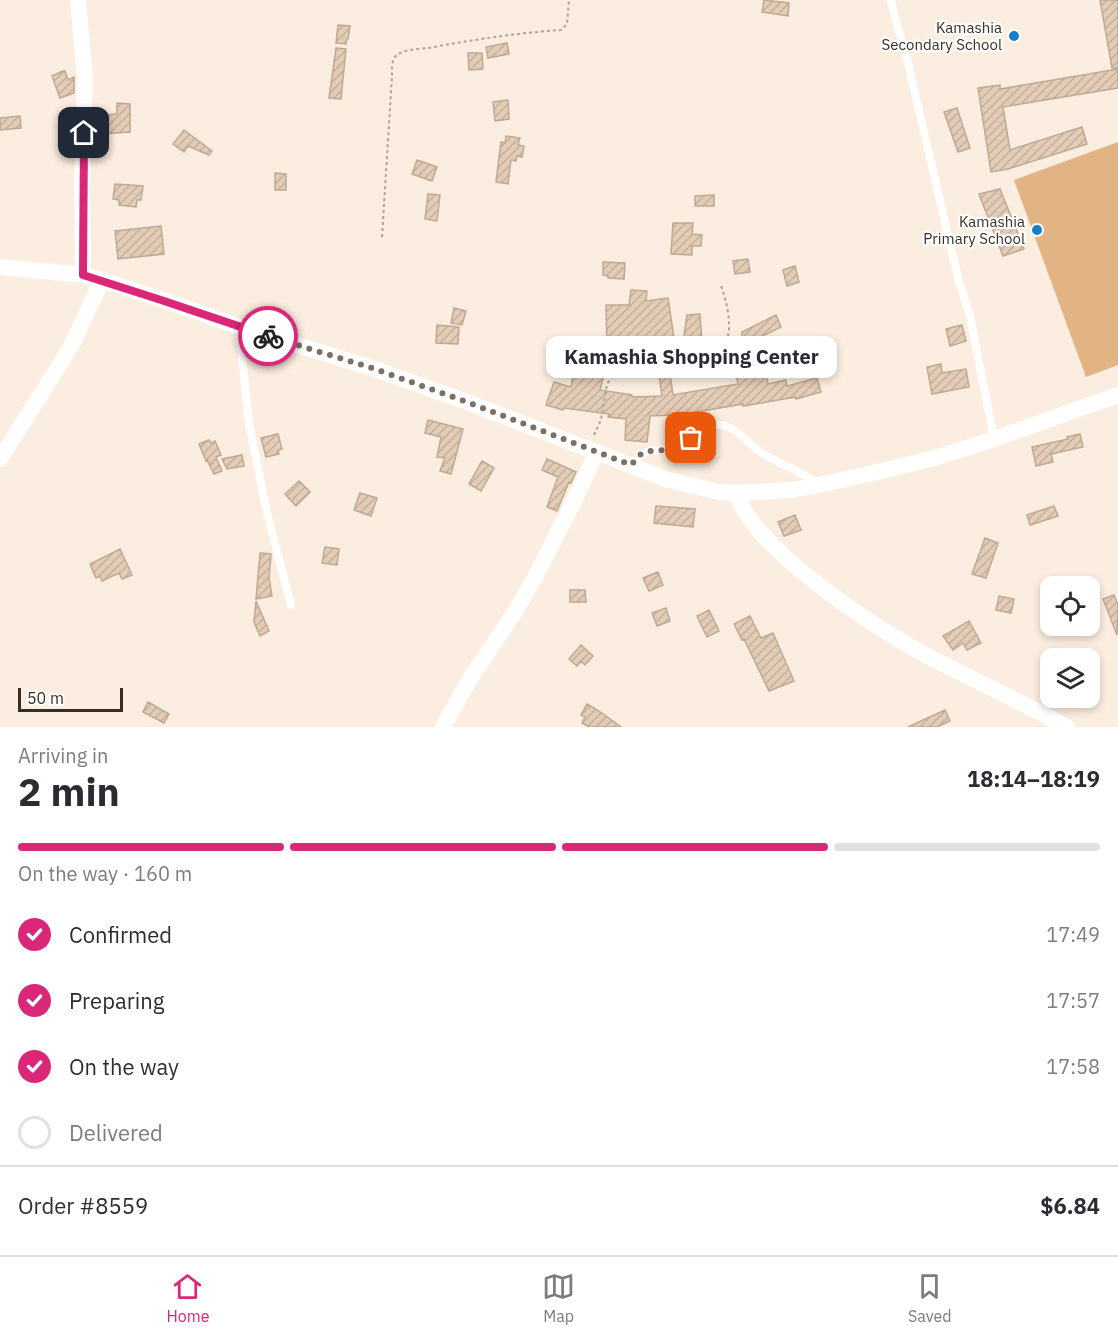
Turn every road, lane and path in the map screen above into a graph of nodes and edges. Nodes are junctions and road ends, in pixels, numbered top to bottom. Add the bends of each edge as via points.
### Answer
1 (78, 0) edge
2 (569, 0) edge
3 (891, 0) edge
4 (382, 237) dead end
5 (0, 267) edge
6 (83, 275) junction
7 (102, 280) junction
8 (721, 286) dead end
9 (239, 327) junction
10 (1118, 395) edge
11 (994, 439) junction
12 (592, 450) junction
13 (0, 459) edge
14 (631, 465) junction
15 (819, 485) junction
16 (736, 493) junction
17 (291, 605) dead end
18 (443, 727) edge
19 (1068, 727) edge

1 - 6 street via 85,76
2 - 4 path via 567,24 561,30 396,55
3 - 11 lane via 970,316
5 - 6 street
6 - 7 street
7 - 9 street
7 - 13 street via 68,352
8 - 12 path via 726,297 727,341 712,348 636,355 607,384
9 - 12 street via 372,368
9 - 17 lane via 249,424
10 - 11 street
11 - 15 street via 931,459
12 - 14 street
12 - 18 street via 574,501 534,579
14 - 15 lane via 641,454 680,446 714,425 726,426 761,453
14 - 16 street via 668,480
15 - 16 street
16 - 19 street via 744,510 778,550 876,625

